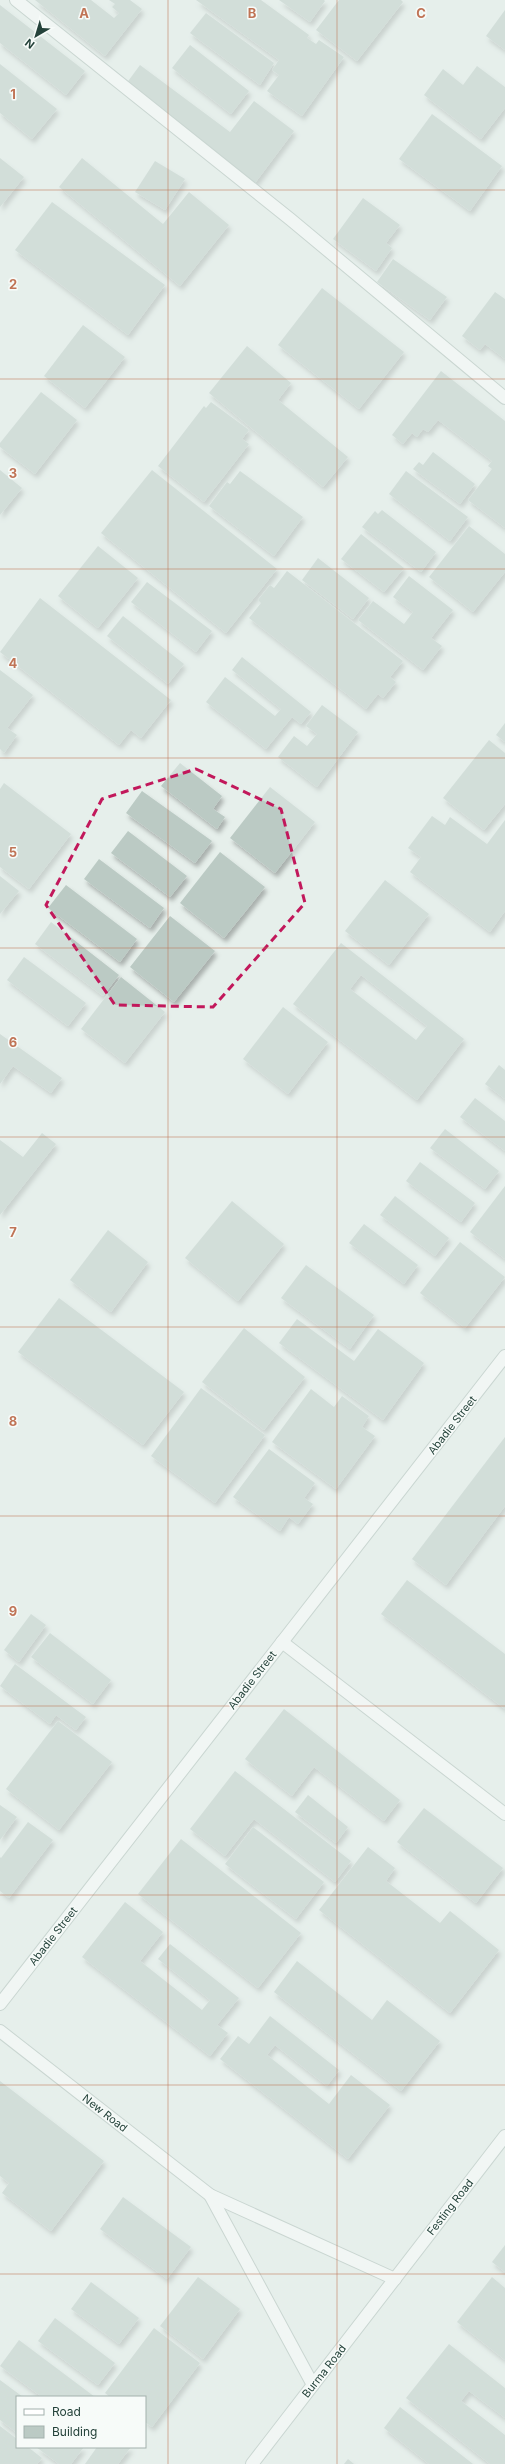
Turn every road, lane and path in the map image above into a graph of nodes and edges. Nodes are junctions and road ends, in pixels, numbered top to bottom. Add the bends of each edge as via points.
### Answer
1 (16, 0) edge
2 (505, 398) edge
3 (505, 1356) edge
4 (282, 1642) junction
5 (505, 1814) edge
6 (0, 2004) edge
7 (0, 2031) edge
8 (505, 2136) edge
9 (210, 2195) junction
10 (395, 2278) junction
11 (313, 2385) junction
12 (252, 2464) edge

1 - 2 street via 290,219
3 - 4 street, Abadie Street
4 - 5 street
4 - 6 street, Abadie Street
7 - 9 street, New Road
8 - 10 street, Festing Road
9 - 10 street, New Road
9 - 11 street, New Road
10 - 11 street, Burma Road
11 - 12 street, Burma Road

